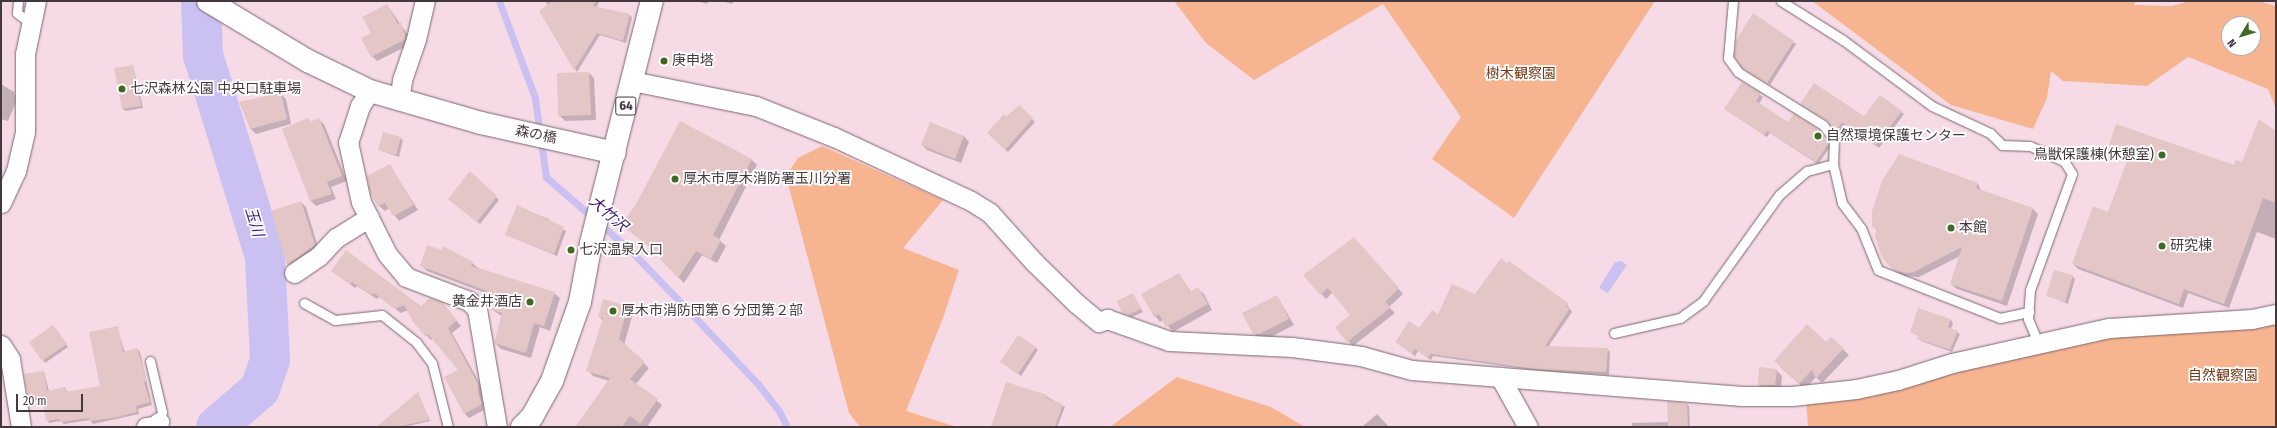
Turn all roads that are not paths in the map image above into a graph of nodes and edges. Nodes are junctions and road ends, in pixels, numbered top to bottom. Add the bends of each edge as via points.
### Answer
1 (18, 1) edge
2 (36, 1) edge
3 (208, 1) edge
4 (425, 1) edge
5 (652, 1) edge
6 (1734, 1) edge
7 (1781, 1) edge
8 (31, 24) junction
9 (632, 82) junction
10 (370, 91) junction
11 (398, 100) junction
12 (615, 153) junction
13 (1833, 164) junction
14 (1, 203) edge
15 (369, 217) junction
16 (294, 273) dead end
17 (304, 303) dead end
18 (2028, 312) junction
19 (2276, 314) edge
20 (1614, 334) dead end
21 (2038, 342) junction
22 (1, 345) edge
23 (150, 361) dead end
24 (1500, 376) junction
25 (152, 424) edge
26 (21, 427) edge
27 (448, 427) edge
28 (497, 427) edge
29 (522, 427) edge
30 (1528, 427) edge

1 - 8 lane via 17,13
2 - 8 street
3 - 10 main road, 森の橋 via 308,61
4 - 11 street
5 - 9 main road, 64
6 - 13 lane via 1728,58 1738,72 1822,124 1834,139
7 - 18 lane via 1844,40 1932,106 1990,134 2002,145 2030,146 2064,161 2072,174 2030,290
8 - 14 street via 25,54 25,132 16,171
9 - 12 main road, 64
9 - 24 street via 756,106 834,137 972,201 990,213 1034,262 1099,322 1107,319 1169,341 1292,347 1361,356 1412,370
10 - 11 main road, 森の橋
10 - 15 street via 360,106 348,142 361,202
11 - 12 main road, 森の橋 via 507,129
12 - 29 main road, 64 via 591,243 580,302 566,348 544,397
13 - 18 lane via 1842,203 1862,228 1878,270 2000,318
13 - 20 lane via 1807,170 1779,195 1703,301 1680,318
15 - 16 street via 336,238 319,256
15 - 28 street via 387,254 406,277 469,301 477,309
17 - 27 lane via 335,320 382,315 416,342 432,363
18 - 21 lane via 2028,319
19 - 21 street via 2252,319 2109,328
21 - 24 street via 1952,363 1898,380 1856,389 1792,396 1742,396
22 - 26 street via 10,359
23 - 25 lane via 162,412
24 - 30 street

